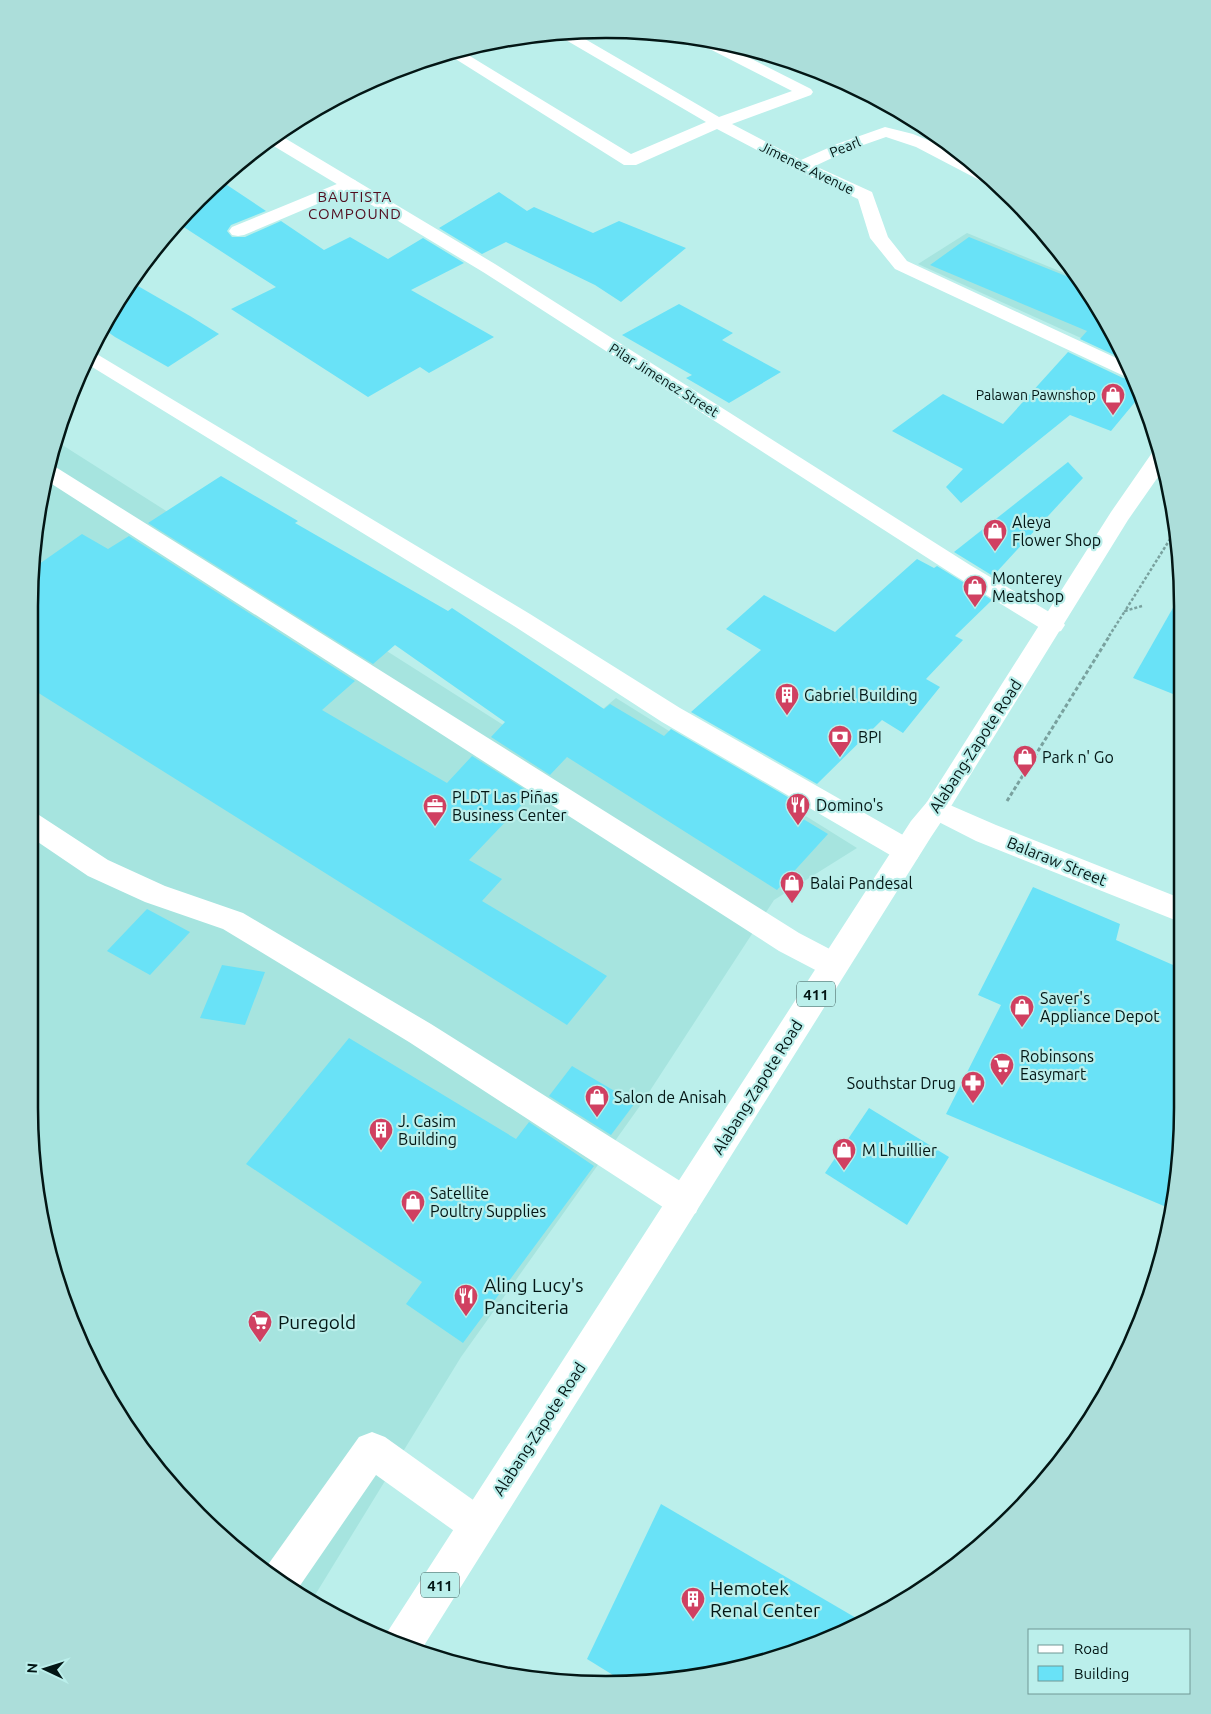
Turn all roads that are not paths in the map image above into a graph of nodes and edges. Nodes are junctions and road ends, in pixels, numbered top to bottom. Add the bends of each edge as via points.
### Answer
1 (574, 39) edge
2 (721, 49) edge
3 (460, 56) edge
4 (718, 123) junction
5 (279, 141) edge
6 (800, 166) junction
7 (965, 166) edge
8 (349, 184) junction
9 (238, 231) dead end
10 (94, 359) edge
11 (1121, 367) edge
12 (1155, 464) edge
13 (51, 481) edge
14 (1052, 625) junction
15 (936, 809) junction
16 (38, 828) edge
17 (907, 851) junction
18 (1174, 908) edge
19 (833, 965) junction
20 (684, 1202) junction
21 (477, 1525) junction
22 (284, 1577) edge
23 (405, 1639) edge

1 - 4 main road, Jimenez Avenue
2 - 4 main road via 804,92
3 - 4 main road via 630,161
4 - 6 main road, Jimenez Avenue
5 - 8 main road, Pilar Jimenez Street
6 - 7 main road, Pearl via 884,132 907,137
6 - 11 main road, Jimenez Avenue via 866,196 879,238 901,265
8 - 9 main road
8 - 14 main road, Pilar Jimenez Street
10 - 17 main road via 522,620 671,715
12 - 14 main road, Alabang-Zapote Road / 411
13 - 19 main road via 780,936
14 - 15 main road, Alabang-Zapote Road / 411
15 - 17 main road, Alabang-Zapote Road / 411
15 - 18 main road, Balaraw Street via 986,833
16 - 20 main road via 98,868 155,894 233,921 420,1033
17 - 19 main road, Alabang-Zapote Road / 411
19 - 20 main road, Alabang-Zapote Road / 411
20 - 21 main road, Alabang-Zapote Road / 411
21 - 22 main road via 372,1450
21 - 23 main road, Alabang-Zapote Road / 411

